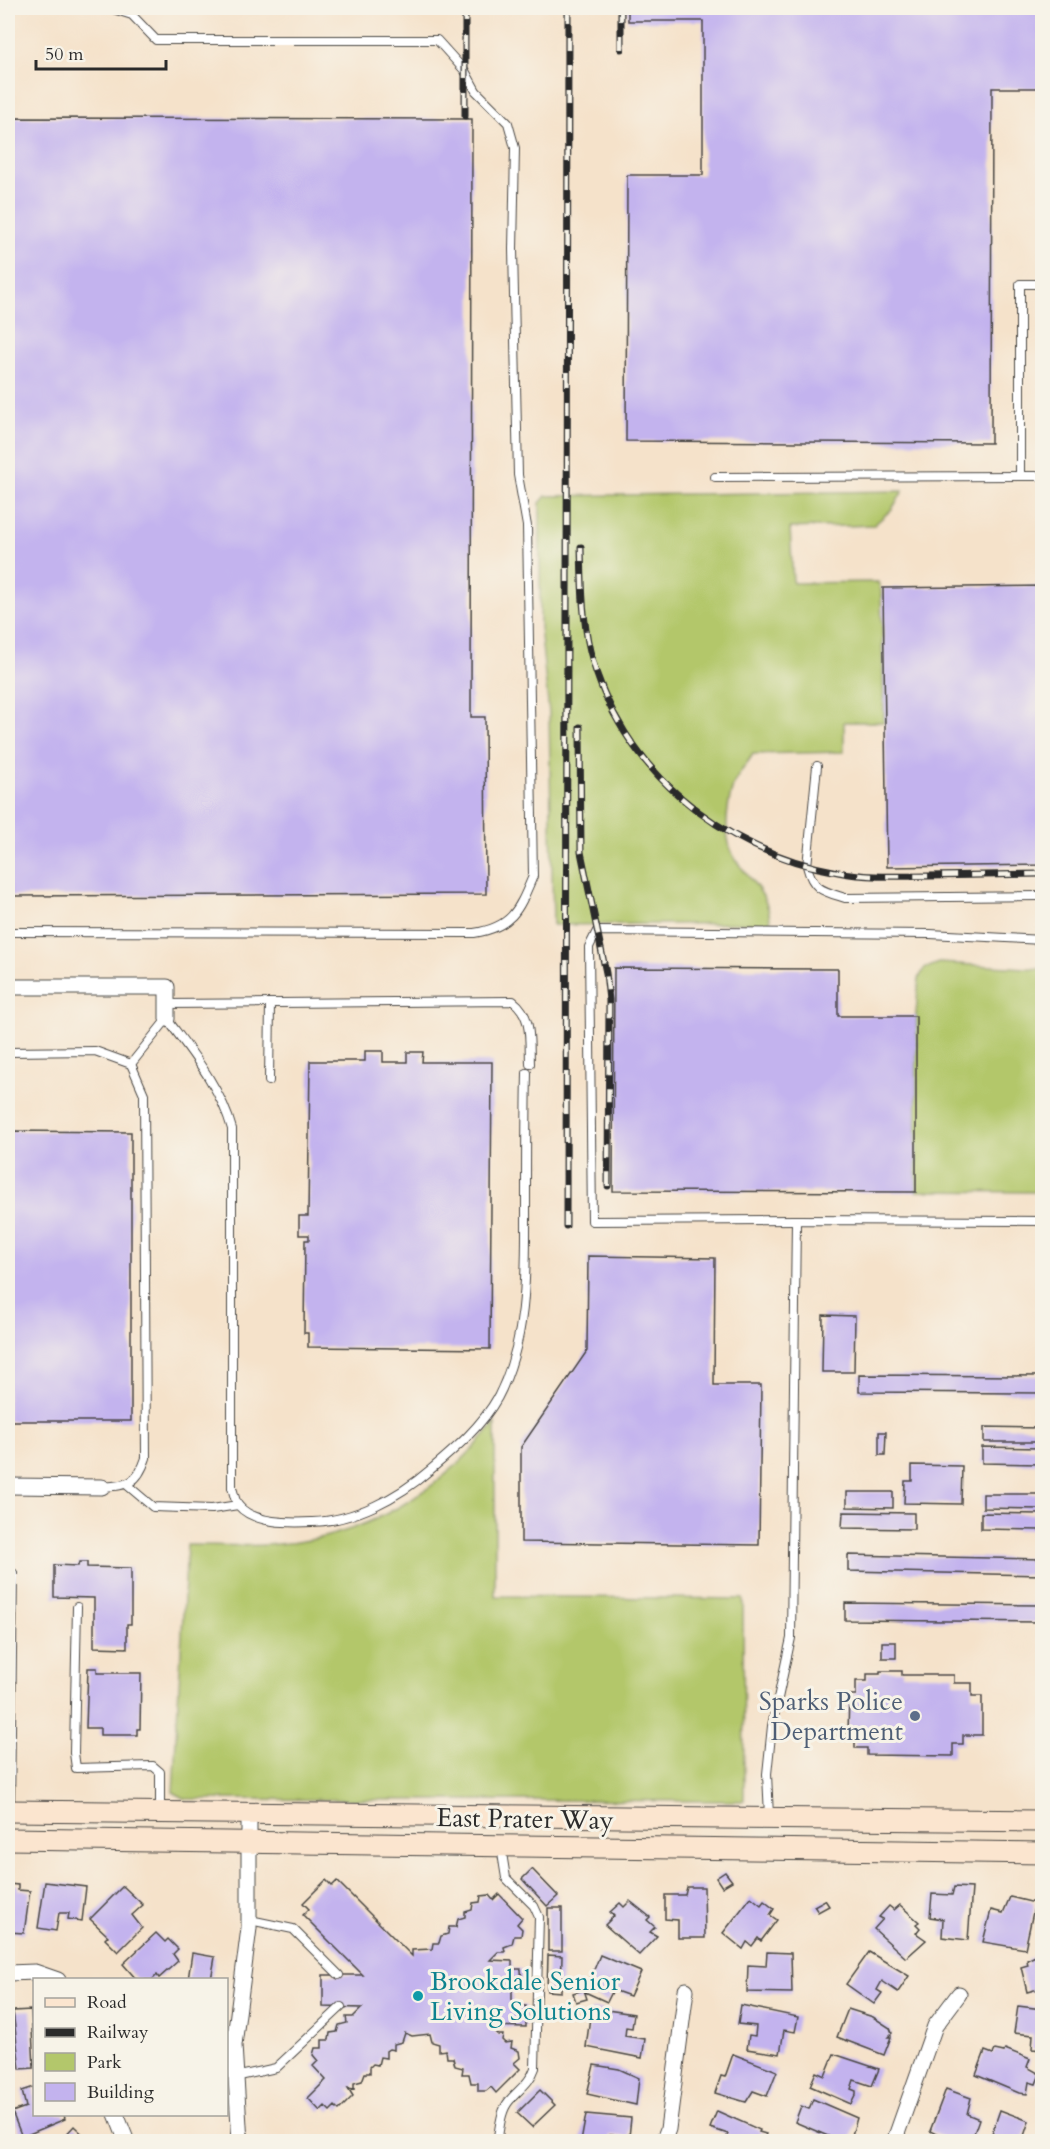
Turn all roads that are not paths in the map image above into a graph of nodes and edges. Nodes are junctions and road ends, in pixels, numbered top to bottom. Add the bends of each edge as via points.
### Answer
1 (110, 8) edge
2 (1042, 284) edge
3 (1020, 476) junction
4 (1042, 476) edge
5 (715, 477) dead end
6 (817, 766) dead end
7 (1042, 896) edge
8 (8, 932) edge
9 (1042, 940) edge
10 (8, 987) edge
11 (270, 1003) junction
12 (167, 1012) junction
13 (8, 1052) edge
14 (131, 1064) junction
15 (530, 1064) dead end
16 (527, 1074) dead end
17 (270, 1081) dead end
18 (796, 1220) junction
19 (1042, 1221) edge
20 (127, 1485) junction
21 (8, 1486) edge
22 (102, 1487) joint
23 (238, 1505) junction
24 (14, 1573) dead end
25 (77, 1607) dead end
26 (9, 1811) edge
27 (160, 1811) junction
28 (249, 1812) junction
29 (769, 1819) junction
30 (1042, 1821) edge
31 (8, 1839) edge
32 (249, 1843) junction
33 (501, 1846) junction
34 (1042, 1853) edge
35 (250, 1920) junction
36 (8, 1973) edge
37 (339, 1975) dead end
38 (52, 1978) edge
39 (686, 1990) dead end
40 (959, 1995) dead end
41 (341, 2007) dead end
42 (236, 2076) junction
43 (116, 2116) edge
44 (127, 2142) edge
45 (240, 2142) edge
46 (497, 2142) edge
47 (663, 2142) edge
48 (894, 2142) edge

1 - 8 lane via 132,15 156,40 437,40 465,71 476,91 508,123 515,148 518,475 527,526 533,876 519,911 495,930 474,933
2 - 3 lane via 1020,284
3 - 4 lane
3 - 5 lane
6 - 7 lane via 807,866 810,880 821,890 845,898
9 - 18 lane via 930,934 597,931 589,947 592,1221
10 - 12 street via 167,987
11 - 12 lane
11 - 15 lane via 513,1001 523,1009 528,1023
11 - 17 lane
12 - 14 lane
12 - 23 lane via 226,1107 232,1129 232,1488
13 - 14 lane via 95,1051
14 - 20 lane via 144,1094 146,1458 140,1475
16 - 23 lane via 524,1305 516,1352 497,1398 466,1439 419,1479 373,1507 328,1522 306,1522 270,1520
18 - 19 lane
18 - 29 lane via 791,1638 772,1726 767,1774
20 - 22 lane
20 - 23 lane via 153,1507 212,1509
21 - 22 street
24 - 26 lane
25 - 27 lane via 76,1768 153,1766 160,1772
26 - 27 main road, East Prater Way
27 - 28 main road, East Prater Way
28 - 29 main road, East Prater Way
28 - 32 street
29 - 30 main road, East Prater Way
31 - 32 main road, East Prater Way
32 - 33 main road, East Prater Way
32 - 35 street
33 - 34 main road, East Prater Way
33 - 46 lane via 506,1878 534,1906 538,1917 535,2068 531,2079 508,2102
35 - 37 lane via 293,1929
35 - 42 street via 236,2023
36 - 38 street via 35,1972
39 - 47 street
40 - 48 street via 935,2026
41 - 42 lane via 276,2068
42 - 45 street
43 - 44 street

